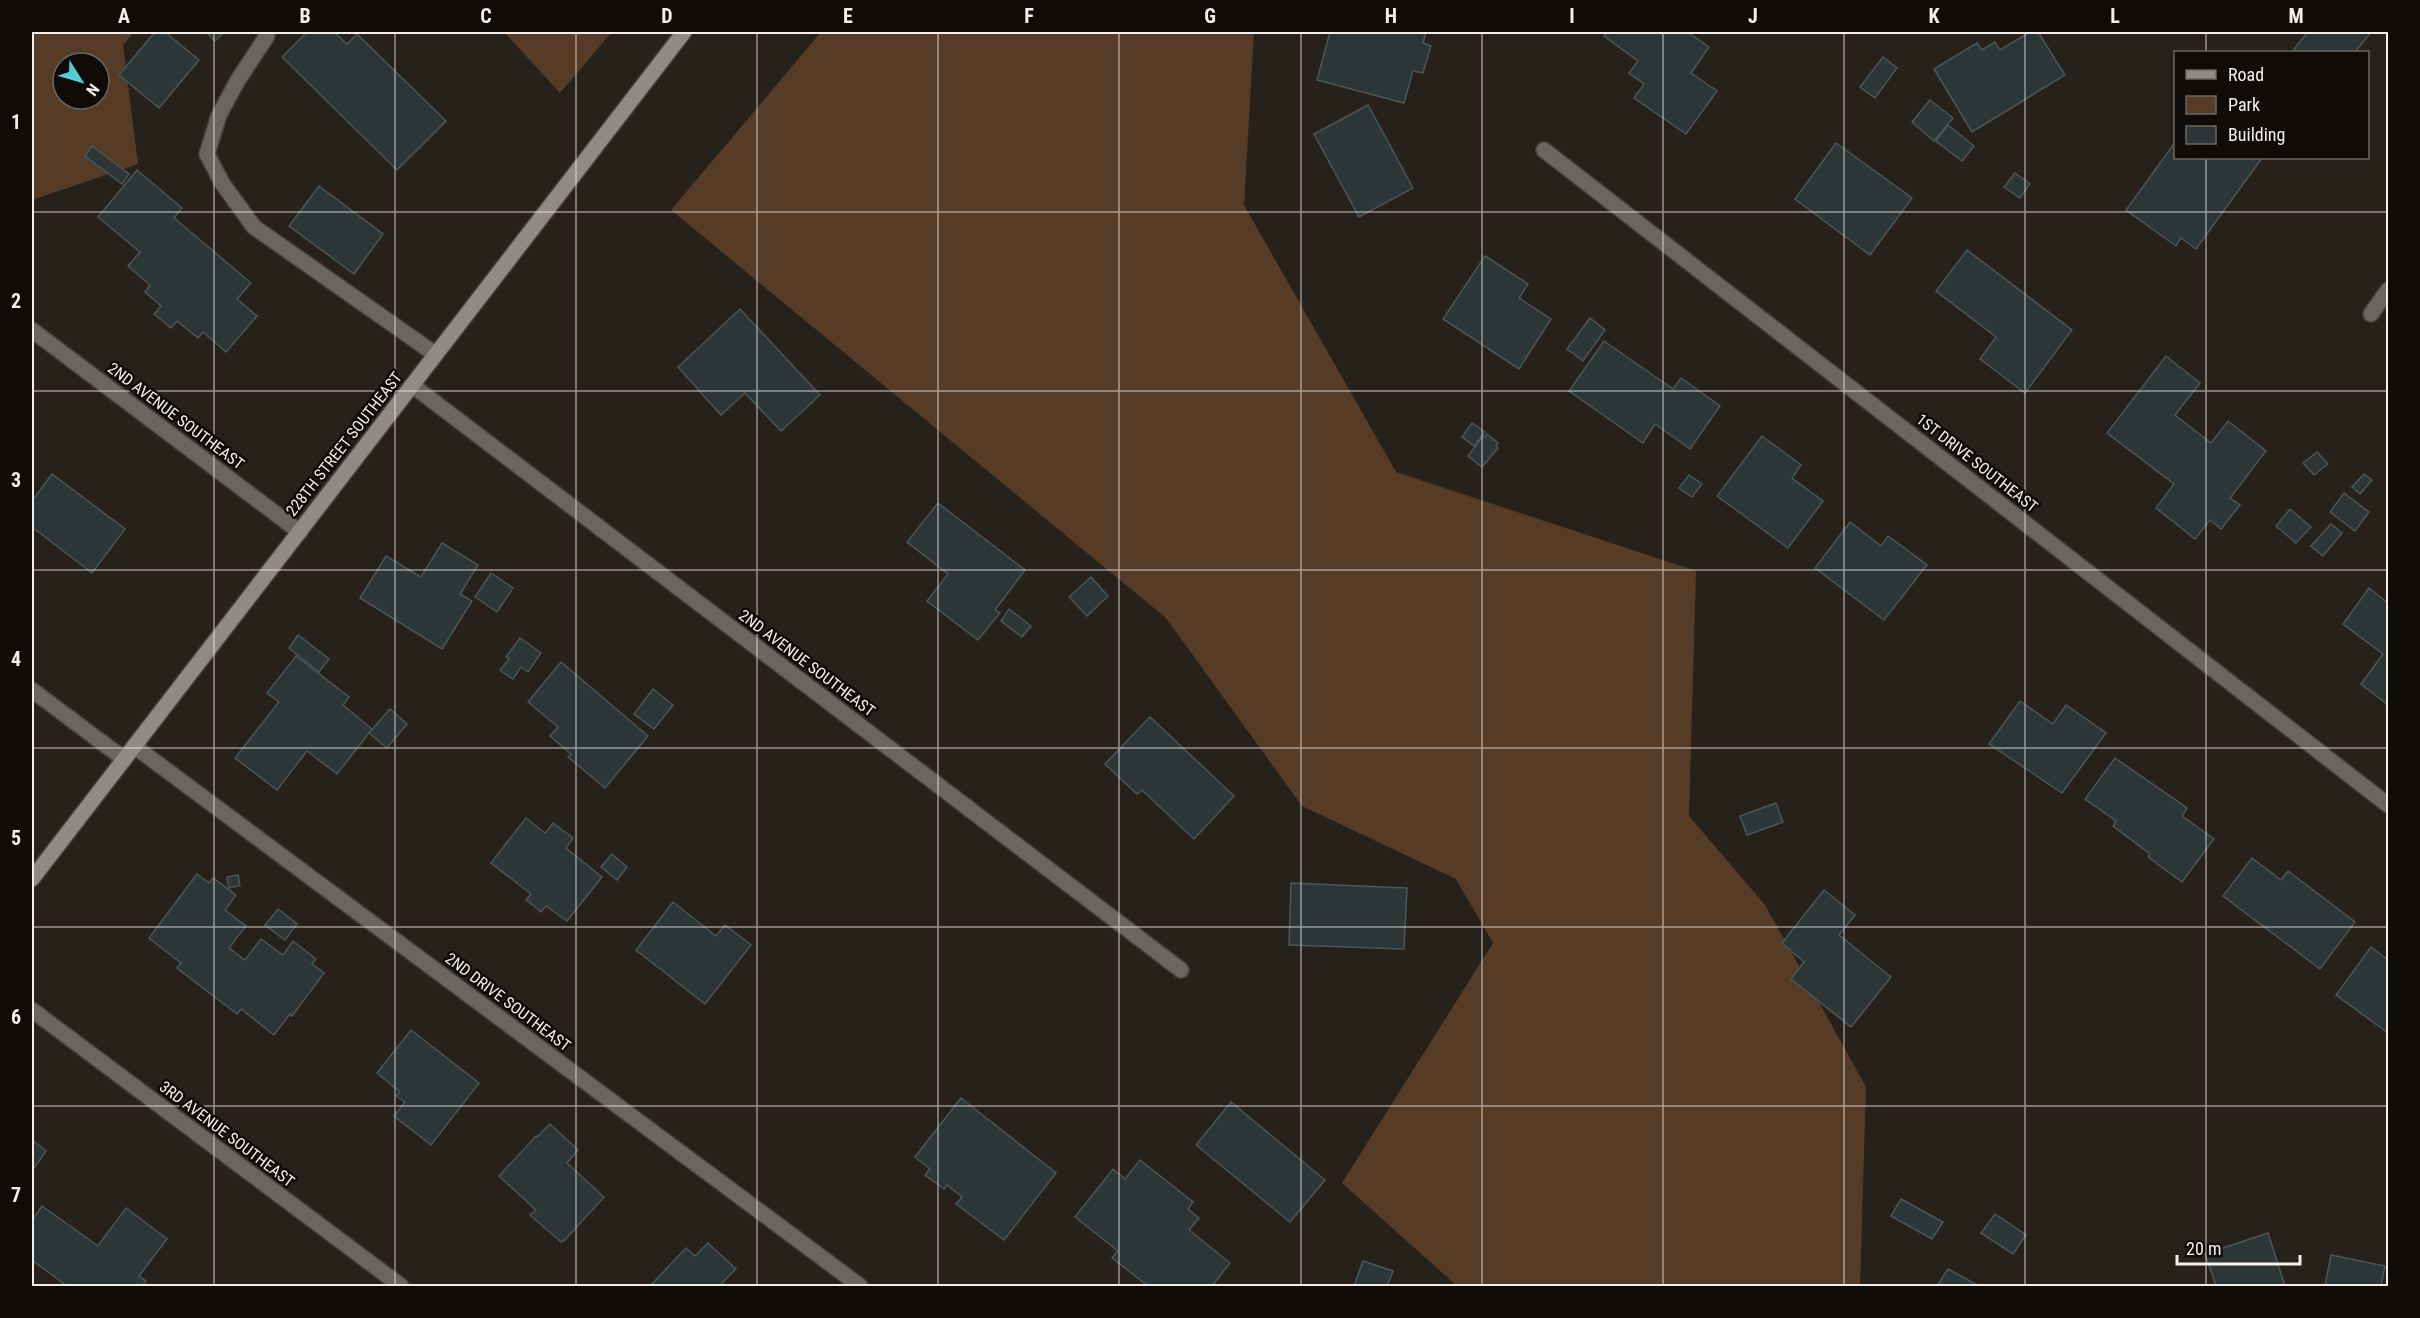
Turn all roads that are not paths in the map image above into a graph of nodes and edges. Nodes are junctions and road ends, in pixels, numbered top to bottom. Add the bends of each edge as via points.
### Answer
1 (684, 32) edge
2 (267, 36) dead end
3 (1544, 150) dead end
4 (2388, 290) edge
5 (2371, 314) dead end
6 (32, 330) edge
7 (435, 354) junction
8 (412, 385) junction
9 (300, 532) junction
10 (32, 690) edge
11 (134, 746) junction
12 (124, 759) junction
13 (2388, 805) edge
14 (32, 879) edge
15 (1181, 970) dead end
16 (32, 1010) edge
17 (401, 1287) edge
18 (860, 1287) edge

1 - 7 main road, 228TH STREET SOUTHEAST
2 - 7 street via 219,115 207,154 222,183 254,227
3 - 13 street, 1ST DRIVE SOUTHEAST
4 - 5 street
6 - 9 street, 2ND AVENUE SOUTHEAST
7 - 8 main road, 228TH STREET SOUTHEAST
8 - 9 main road, 228TH STREET SOUTHEAST
8 - 15 street, 2ND AVENUE SOUTHEAST
9 - 11 main road, 228TH STREET SOUTHEAST
10 - 12 street
11 - 12 main road, 228TH STREET SOUTHEAST
11 - 18 street, 2ND DRIVE SOUTHEAST
12 - 14 main road, 228TH STREET SOUTHEAST
16 - 17 street, 3RD AVENUE SOUTHEAST

